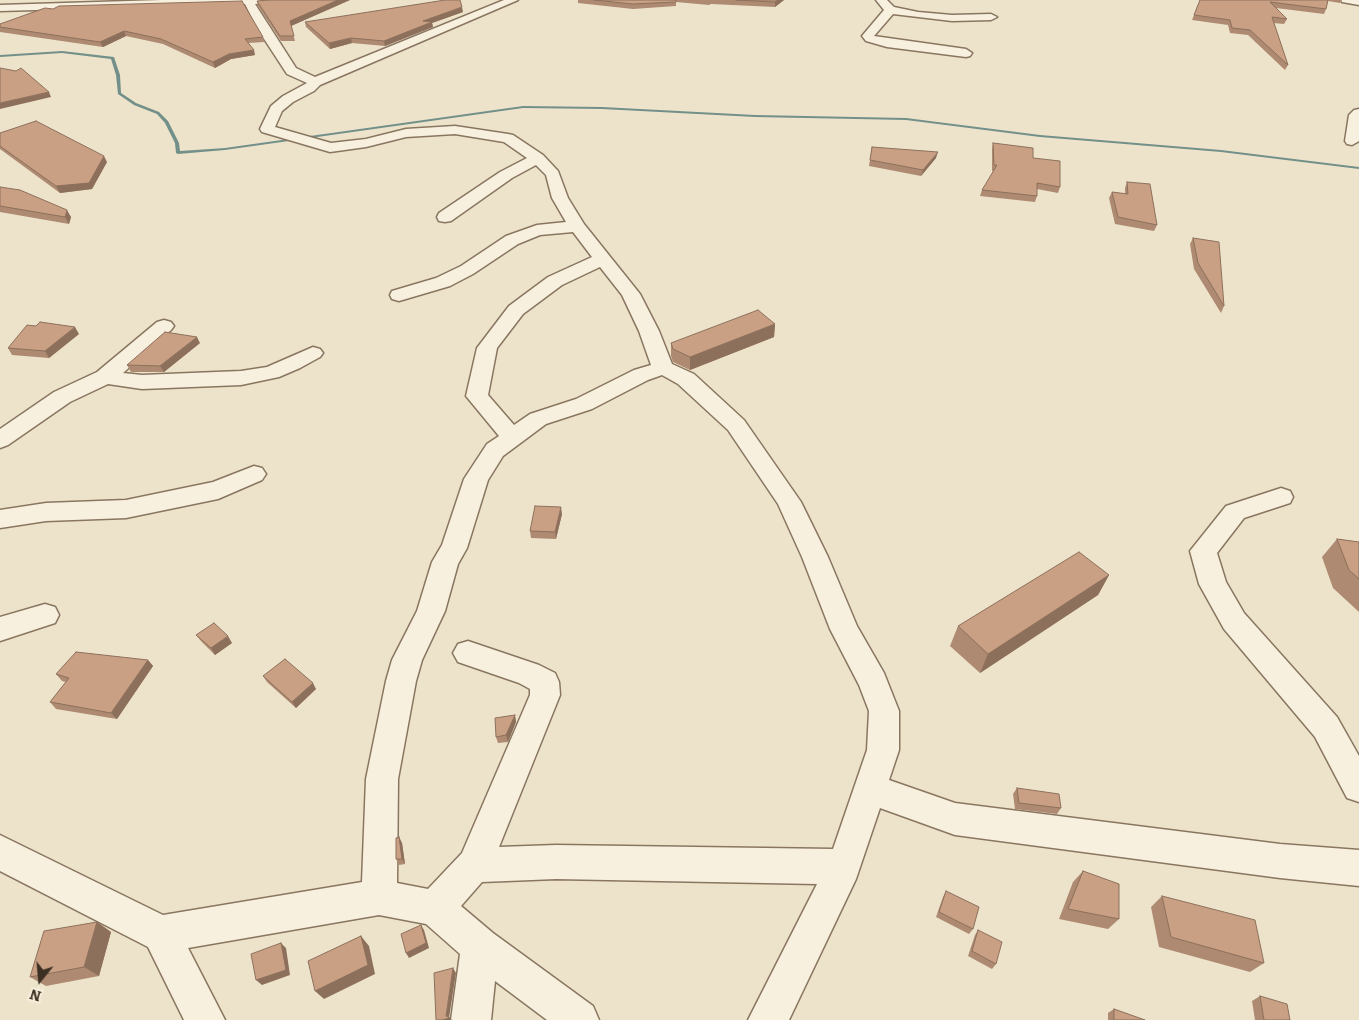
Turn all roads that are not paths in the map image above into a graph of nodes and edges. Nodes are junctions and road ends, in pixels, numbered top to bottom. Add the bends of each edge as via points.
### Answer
1 (30, 0) edge
2 (248, 0) edge
3 (271, 0) edge
4 (513, 0) edge
5 (881, 0) edge
6 (1346, 0) edge
7 (1359, 2) edge
8 (0, 8) edge
9 (14, 8) junction
10 (890, 10) junction
11 (991, 17) dead end
12 (966, 53) dead end
13 (315, 82) junction
14 (1359, 113) edge
15 (1352, 141) dead end
16 (538, 158) junction
17 (445, 217) dead end
18 (577, 226) junction
19 (602, 259) junction
20 (399, 295) dead end
21 (164, 326) dead end
22 (313, 352) dead end
23 (663, 368) junction
24 (105, 377) junction
25 (512, 437) junction
26 (0, 440) edge
27 (254, 474) dead end
28 (1281, 498) dead end
29 (0, 519) edge
30 (45, 615) dead end
31 (0, 629) edge
32 (468, 653) dead end
33 (1359, 787) edge
34 (871, 789) junction
35 (0, 852) edge
36 (474, 865) junction
37 (844, 867) junction
38 (1359, 868) edge
39 (379, 897) junction
40 (435, 908) junction
41 (161, 934) junction
42 (480, 946) junction
43 (205, 1020) edge
44 (471, 1020) edge
45 (579, 1020) edge
46 (768, 1020) edge

1 - 9 street
2 - 3 street
2 - 9 street
2 - 13 street via 291,71
4 - 13 street
5 - 10 street
6 - 7 street
8 - 9 street
10 - 11 street via 935,17
10 - 12 street via 868,36 870,39
13 - 16 street via 276,109 267,129 330,148 406,133 455,130 508,138
14 - 15 street
16 - 17 street via 506,175
16 - 18 street via 553,174 560,198
18 - 19 street
18 - 20 street via 537,230 512,240 443,282
19 - 23 street via 631,294 650,330
19 - 25 street via 554,282 516,310 487,348 477,396
21 - 24 street
22 - 24 street via 272,372 241,378 142,382
23 - 25 street via 641,375 584,404 538,419
23 - 34 street via 686,379 736,425 789,502 884,711 883,750
24 - 26 street via 62,397
25 - 39 street via 495,450 476,479 458,540 442,570 431,611 407,660 382,779
27 - 29 street via 218,490 126,508 46,512
28 - 33 street via 1236,512 1203,551 1213,584 1234,621 1326,727
30 - 31 street
32 - 36 street via 544,682 545,695
34 - 37 street
34 - 38 street via 955,819 1280,861
35 - 41 street
36 - 37 street via 556,862
36 - 40 street
37 - 46 street
39 - 40 street
39 - 41 street
40 - 42 street
41 - 43 street
42 - 44 street
42 - 45 street

